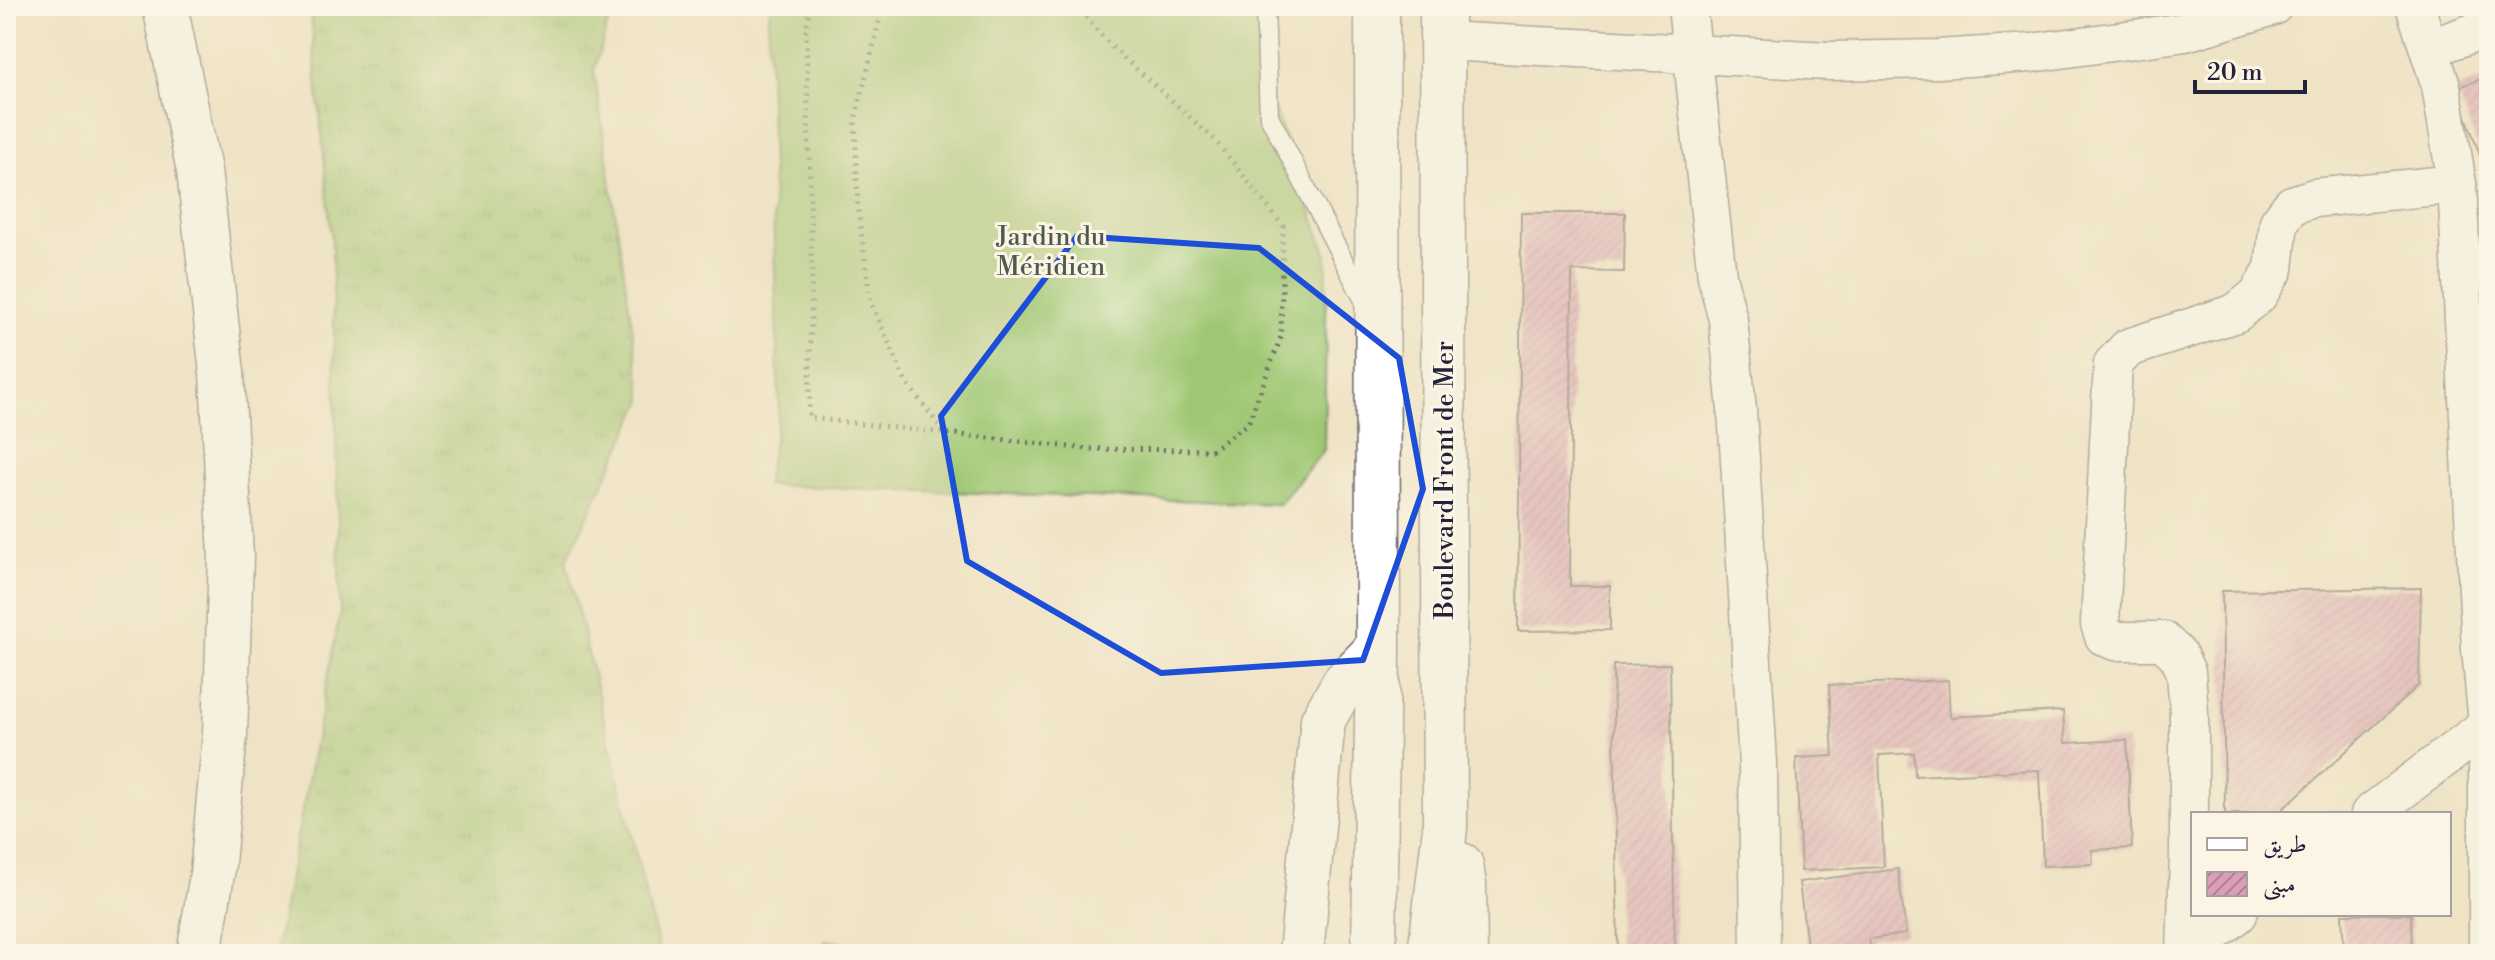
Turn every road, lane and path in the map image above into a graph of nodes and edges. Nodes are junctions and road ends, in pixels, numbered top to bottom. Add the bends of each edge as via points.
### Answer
1 (165, 6) edge
2 (810, 6) edge
3 (883, 6) edge
4 (1076, 6) edge
5 (1265, 6) edge
6 (1377, 6) edge
7 (1687, 6) edge
8 (2273, 6) edge
9 (2415, 6) edge
10 (1442, 23) edge
11 (2489, 27) edge
12 (2431, 48) junction
13 (1690, 54) junction
14 (2457, 184) junction
15 (2474, 244) edge
16 (1378, 328) junction
17 (946, 433) junction
18 (1378, 648) junction
19 (2485, 648) edge
20 (2488, 725) edge
21 (2373, 812) edge
22 (1445, 828) junction
23 (2235, 916) edge
24 (199, 954) edge
25 (1301, 954) edge
26 (1374, 954) edge
27 (1430, 954) edge
28 (1465, 954) edge
29 (1760, 954) edge
30 (2488, 954) edge

1 - 24 main road via 199,171 222,373 231,557 225,734
2 - 17 path via 809,418
3 - 17 path via 855,120 858,209 871,303 906,382
4 - 17 path via 1112,47 1215,140 1283,226 1281,337 1248,424 1211,450 1088,449
5 - 16 lane via 1269,116
6 - 16 main road
7 - 13 street
8 - 13 street via 2185,32 2031,53 1829,61
9 - 12 street
10 - 13 street
10 - 22 main road, Boulevard Front de Mer
11 - 12 street
12 - 14 street
13 - 29 street via 1737,410 1758,763
14 - 15 street
14 - 23 street via 2314,198 2292,205 2279,222 2274,269 2258,295 2236,313 2128,348 2113,364 2100,624 2104,636 2115,641 2169,645 2186,672 2186,954
15 - 19 street
16 - 18 main road
18 - 25 main road via 1344,683 1323,720
18 - 26 main road
19 - 20 street
20 - 21 street
20 - 30 street
22 - 27 main road, Boulevard Front de Mer
22 - 28 main road via 1462,867

